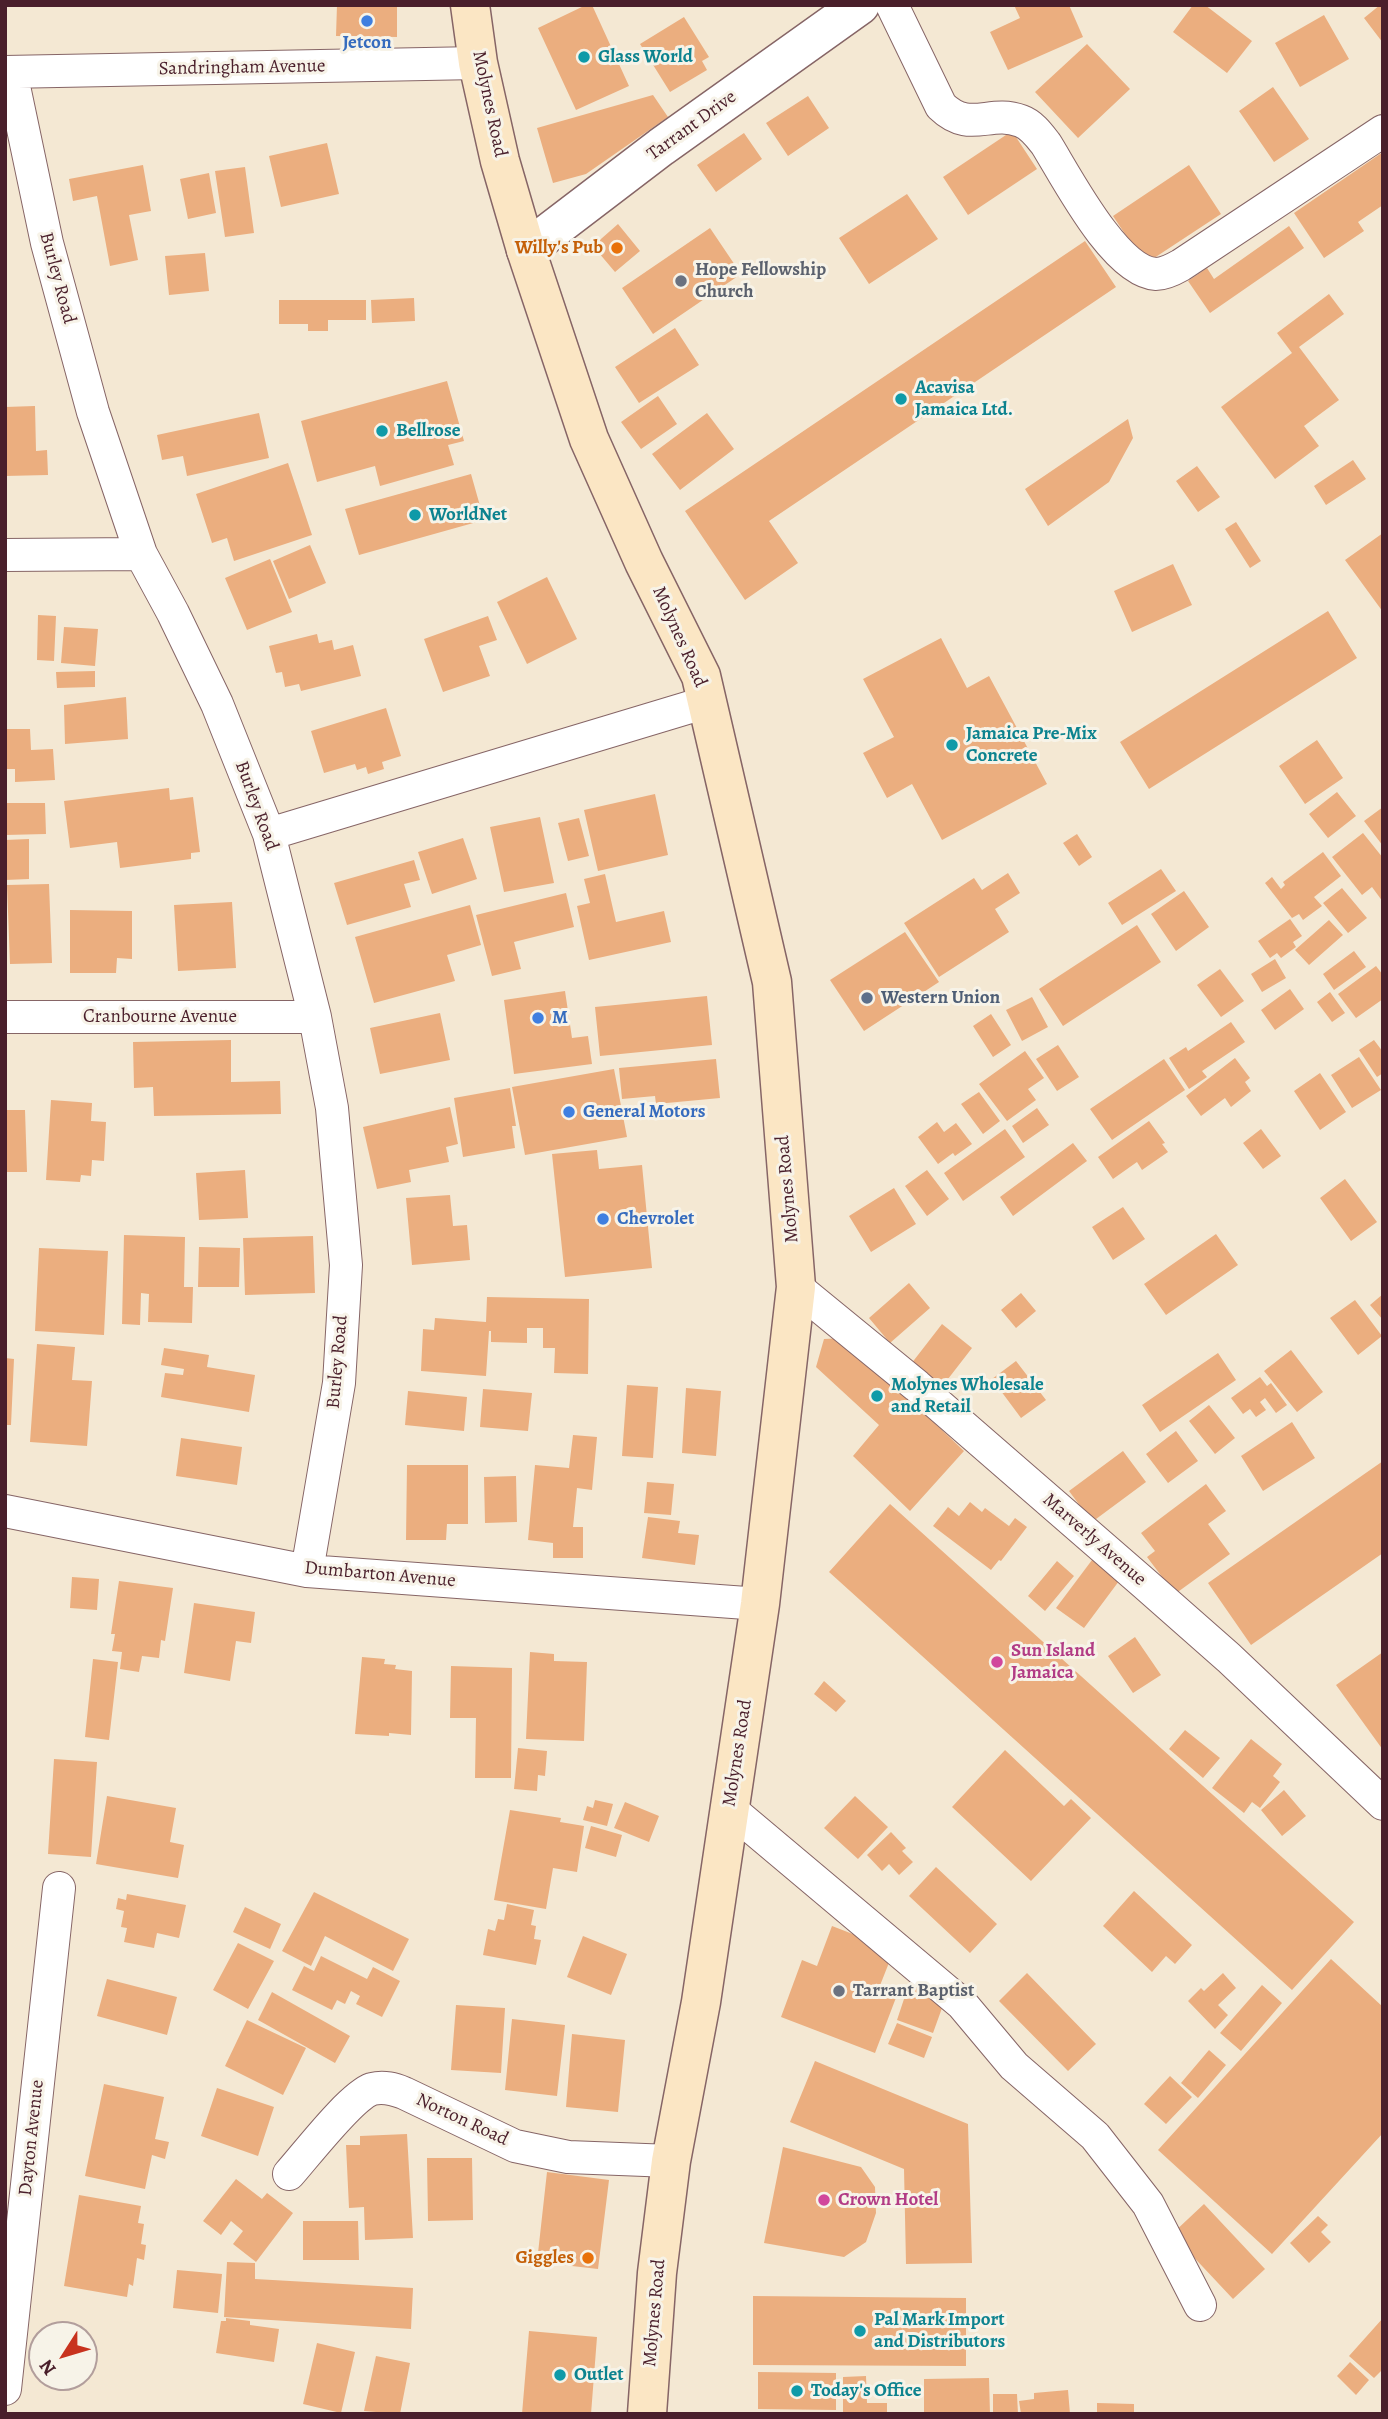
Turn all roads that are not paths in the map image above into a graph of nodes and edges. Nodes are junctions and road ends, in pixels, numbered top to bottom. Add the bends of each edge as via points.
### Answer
1 (470, 5) edge
2 (860, 5) edge
3 (892, 5) edge
4 (478, 63) junction
5 (8, 72) edge
6 (1383, 131) edge
7 (526, 250) junction
8 (141, 554) junction
9 (5, 555) edge
10 (707, 702) junction
11 (269, 834) junction
12 (5, 1017) edge
13 (315, 1017) junction
14 (796, 1287) junction
15 (5, 1511) edge
16 (307, 1571) junction
17 (760, 1604) junction
18 (1383, 1804) edge
19 (730, 1809) junction
20 (59, 1888) dead end
21 (18, 2155) edge
22 (671, 2161) junction
23 (289, 2174) dead end
24 (1199, 2305) dead end
25 (5, 2389) edge
26 (647, 2414) edge

1 - 4 main road, Molynes Road
2 - 7 street, Tarrant Drive
3 - 6 street via 941,106 962,120 1005,118 1023,121 1034,129 1108,242 1142,271 1157,274 1181,265
4 - 5 street, Sandringham Avenue
4 - 7 main road, Molynes Road
5 - 8 street, Burley Road via 47,243 93,412
7 - 10 main road, Molynes Road via 589,439 701,676
8 - 9 street
8 - 11 street, Burley Road via 217,704
10 - 11 street
10 - 14 main road, Molynes Road via 772,982
11 - 13 street, Burley Road
12 - 13 street, Cranbourne Avenue
13 - 16 street, Burley Road via 332,1108 346,1265 339,1382
14 - 17 main road, Molynes Road
14 - 18 street, Marverly Avenue via 1145,1584
15 - 16 street, Dumbarton Avenue
16 - 17 street, Dumbarton Avenue
17 - 19 main road, Molynes Road
19 - 22 main road, Molynes Road
19 - 24 street via 962,2004 1014,2066 1096,2136 1148,2204
20 - 21 street, Dayton Avenue
21 - 25 street, Dayton Avenue
22 - 23 street, Norton Road via 568,2157 515,2146 404,2093 382,2088 361,2095
22 - 26 main road, Molynes Road

